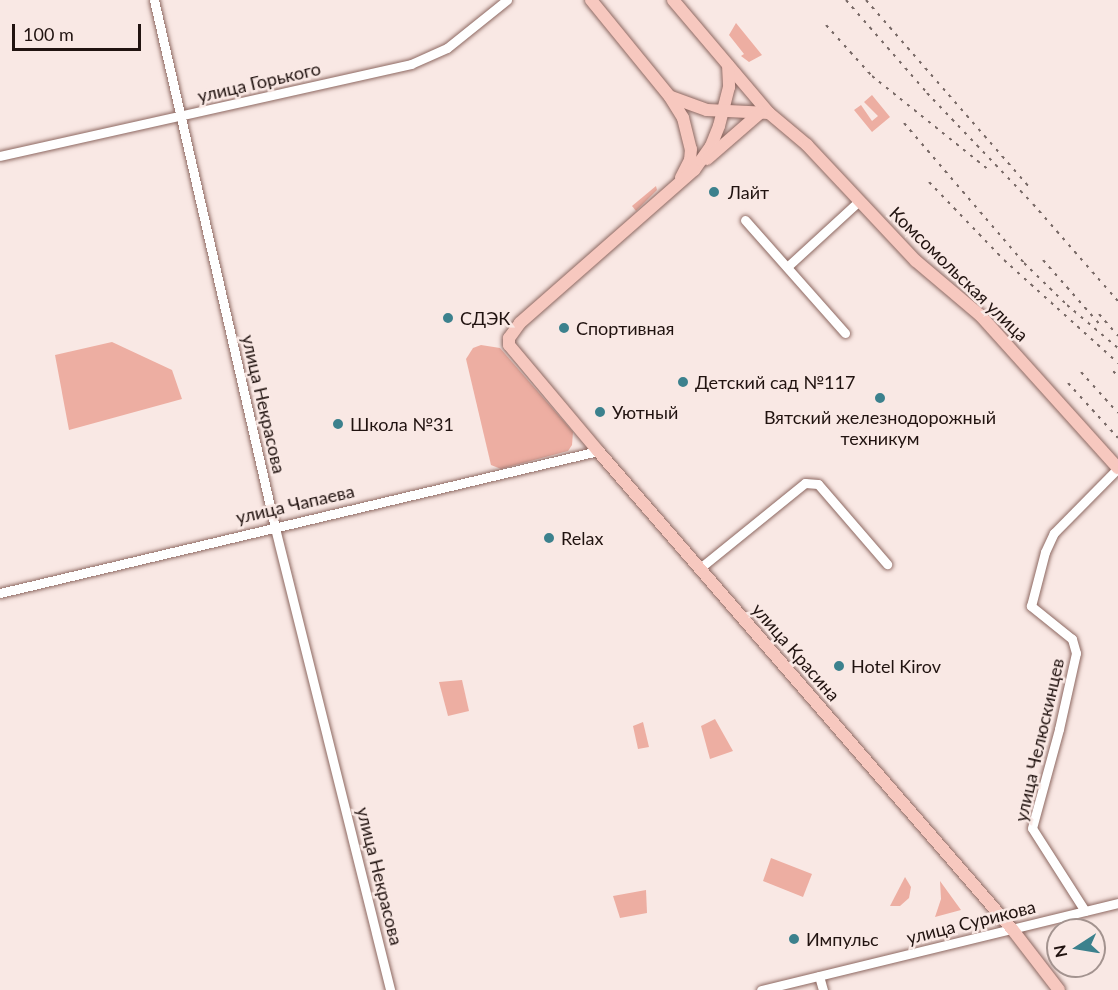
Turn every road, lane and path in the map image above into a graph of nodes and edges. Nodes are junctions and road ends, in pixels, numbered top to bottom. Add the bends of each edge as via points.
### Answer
1 (154, 0) edge
2 (507, 0) edge
3 (673, 0) edge
4 (591, 1) edge
5 (728, 65) junction
6 (670, 97) junction
7 (723, 112) junction
8 (764, 113) junction
9 (179, 117) junction
10 (0, 156) edge
11 (694, 170) junction
12 (675, 190) junction
13 (859, 201) junction
14 (745, 219) dead end
15 (787, 267) junction
16 (845, 333) dead end
17 (598, 451) junction
18 (1118, 468) edge
19 (275, 528) junction
20 (887, 564) dead end
21 (700, 568) junction
22 (0, 593) edge
23 (1118, 903) edge
24 (1085, 911) junction
25 (1012, 929) junction
26 (819, 976) junction
27 (390, 990) edge
28 (761, 990) edge
29 (823, 990) edge
30 (1059, 990) edge

1 - 9 street, улица Некрасова
2 - 9 street, улица Горького via 456,42 420,61
3 - 5 main road, Комсомольская улица
4 - 6 main road
5 - 7 main road via 729,87
5 - 8 main road, Комсомольская улица
6 - 7 main road via 699,109
6 - 12 main road via 685,123 691,149 690,160
7 - 8 main road
7 - 11 main road via 711,146
8 - 11 main road
8 - 13 main road, Комсомольская улица via 807,145
9 - 10 street, улица Горького
9 - 19 street, улица Некрасова
11 - 12 main road
12 - 17 main road, улица Красина via 520,323 509,338 514,353
13 - 15 street
13 - 18 main road, Комсомольская улица via 937,282 980,315
14 - 15 street
15 - 16 street
17 - 19 street, улица Чапаева
17 - 21 main road, улица Красина
18 - 24 street, улица Челюскинцев via 1054,533 1031,606 1072,639 1076,653 1032,828
19 - 22 street, улица Чапаева
19 - 27 street, улица Некрасова
20 - 21 street via 818,484 805,483
21 - 25 main road, улица Красина
23 - 24 street, улица Сурикова
24 - 25 street, улица Сурикова
25 - 26 street, улица Сурикова
25 - 30 main road, улица Красина
26 - 28 street, улица Сурикова
26 - 29 street

